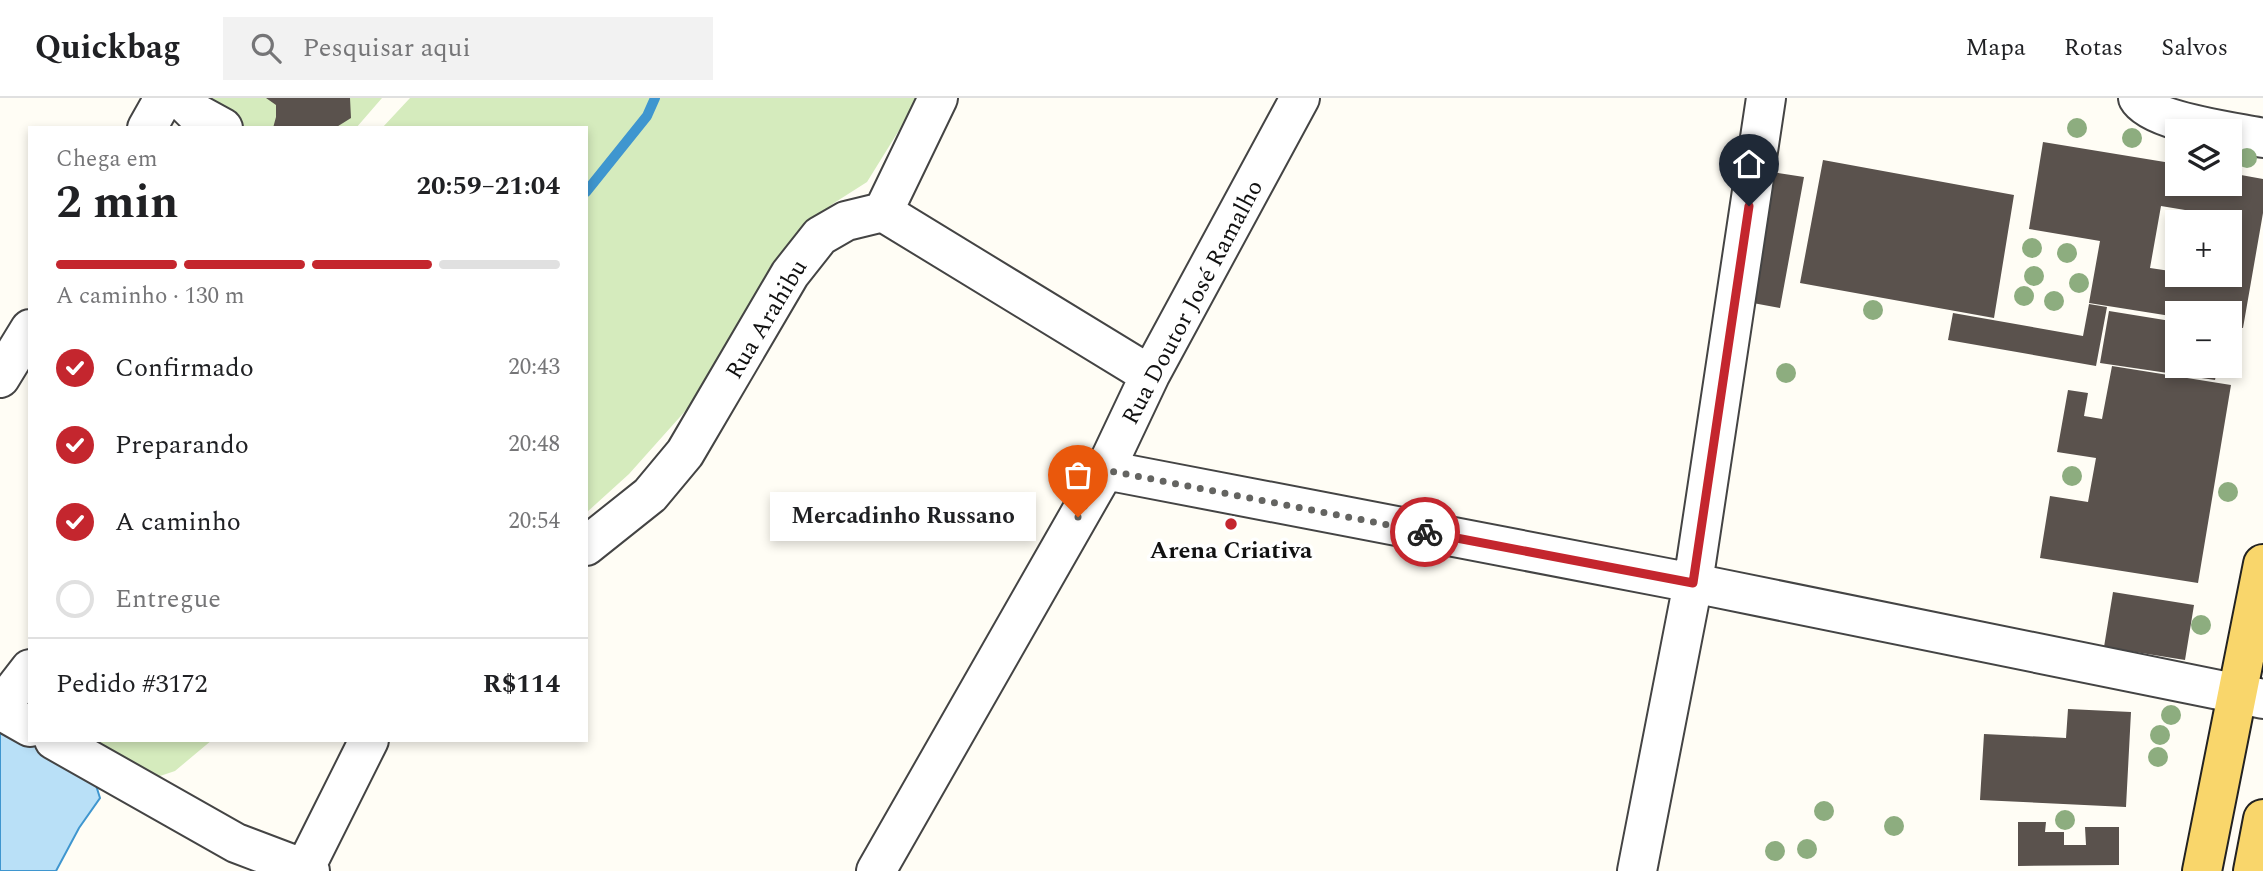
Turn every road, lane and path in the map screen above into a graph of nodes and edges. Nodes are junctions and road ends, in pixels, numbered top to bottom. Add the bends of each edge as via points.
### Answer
1 (164, 98) edge
2 (180, 98) edge
3 (938, 98) edge
4 (1300, 98) edge
5 (1766, 98) edge
6 (2139, 100) edge
7 (147, 126) edge
8 (219, 126) edge
9 (2263, 138) edge
10 (883, 212) junction
11 (28, 331) edge
12 (1150, 375) junction
13 (0, 377) edge
14 (1105, 470) junction
15 (588, 544) edge
16 (2263, 564) edge
17 (1693, 583) junction
18 (28, 671) edge
19 (2249, 696) edge
20 (0, 709) edge
21 (28, 726) edge
22 (57, 742) edge
23 (368, 742) edge
24 (2263, 819) edge
25 (232, 857) edge
26 (308, 870) edge
27 (876, 871) edge
28 (1637, 871) edge
29 (2202, 871) edge
30 (2253, 871) edge

1 - 7 street
2 - 8 street
3 - 10 street
4 - 12 street, Rua Doutor José Ramalho
5 - 17 street
6 - 9 street via 2165,117
10 - 12 street
10 - 15 street, Rua Arahibu via 846,221 820,236 790,274 684,453 650,495
11 - 13 street
12 - 14 street, Rua Doutor José Ramalho
14 - 17 street
14 - 27 street, Rua Doutor José Ramalho
16 - 19 main road
17 - 19 street
17 - 28 street
18 - 20 street
19 - 29 main road
20 - 21 street
22 - 25 street
23 - 26 street
24 - 30 main road
25 - 26 street

